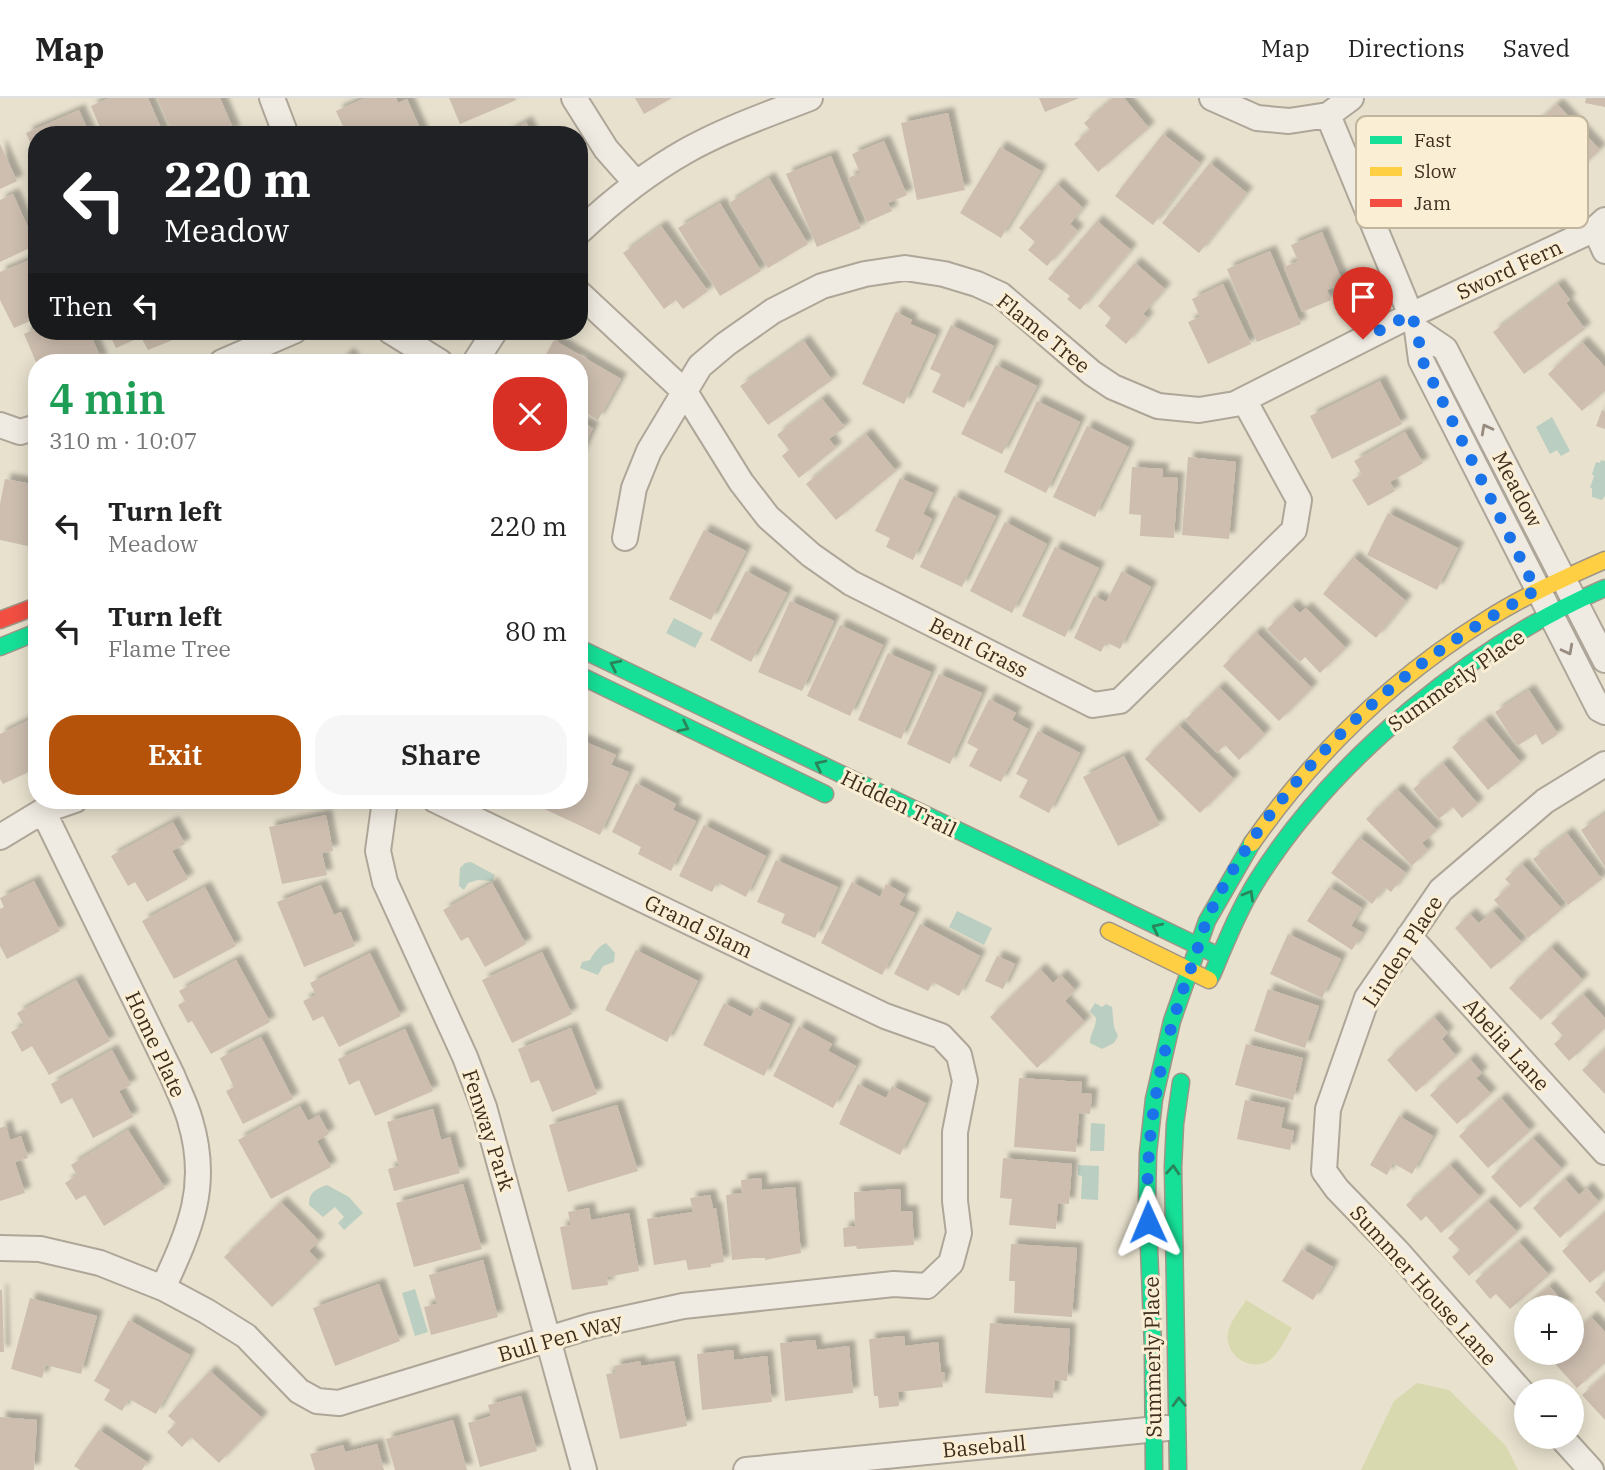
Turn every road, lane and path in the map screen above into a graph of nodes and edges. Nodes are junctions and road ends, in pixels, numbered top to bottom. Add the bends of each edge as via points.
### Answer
1 (272, 98) edge
2 (574, 98) edge
3 (810, 98) edge
4 (1212, 98) edge
5 (1351, 98) edge
6 (1328, 115) junction
7 (283, 126) edge
8 (1356, 182) edge
9 (636, 183) junction
10 (588, 224) edge
11 (1375, 228) edge
12 (1602, 233) edge
13 (588, 301) edge
14 (1414, 322) junction
15 (273, 340) edge
16 (405, 340) edge
17 (241, 354) edge
18 (427, 354) edge
19 (685, 392) junction
20 (1244, 400) junction
21 (0, 425) edge
22 (28, 430) edge
23 (625, 538) dead end
24 (1605, 560) edge
25 (1563, 576) junction
26 (1605, 588) edge
27 (1536, 590) junction
28 (1575, 600) junction
29 (28, 609) edge
30 (1550, 615) junction
31 (0, 620) edge
32 (28, 636) edge
33 (0, 647) edge
34 (588, 652) edge
35 (1605, 660) edge
36 (588, 679) edge
37 (1605, 712) edge
38 (1605, 764) edge
39 (834, 798) dead end
40 (49, 809) edge
41 (384, 809) edge
42 (454, 809) edge
43 (43, 811) junction
44 (0, 836) edge
45 (1092, 923) dead end
46 (1409, 936) junction
47 (1199, 948) junction
48 (1219, 956) junction
49 (1190, 971) junction
50 (959, 1055) joint
51 (1185, 1063) dead end
52 (1605, 1152) edge
53 (1324, 1171) joint
54 (0, 1248) edge
55 (163, 1288) junction
56 (548, 1339) junction
57 (1514, 1383) edge
58 (1179, 1427) junction
59 (1153, 1430) junction
60 (1572, 1449) edge
61 (774, 1468) edge
62 (584, 1470) edge
63 (746, 1470) edge
64 (1154, 1470) edge
65 (1178, 1470) edge
66 (1591, 1470) edge

1 - 7 street
2 - 9 street via 606,149
3 - 9 street via 687,151
4 - 6 street via 1257,118 1289,121
5 - 6 street
6 - 8 street, Meadow
9 - 10 street
11 - 14 street, Meadow
12 - 14 street, Sword Fern
13 - 19 street, Bent Grass
14 - 20 street, Flame Tree
25 -> 14 street, Meadow via 1445,349
14 - 27 street, Meadow via 1422,360
15 - 17 street
16 - 18 street
19 - 20 street, Flame Tree via 700,366 773,311 822,286 905,268 944,274 1001,295 1091,373 1158,406 1199,410
19 - 20 street, Bent Grass via 768,517 811,555 851,583 1093,705 1120,701 1294,530 1299,500
19 - 23 street, Flame Tree via 649,451 634,488
21 - 22 street via 20,432
24 - 25 street, Summerly Place
25 - 27 street, Summerly Place
25 - 28 street, Meadow
26 - 28 street, Summerly Place
27 - 30 street, Meadow
27 - 47 street, Summerly Place via 1442,649 1345,730 1257,833 1210,914
28 - 30 street, Summerly Place
28 - 35 street, Meadow
29 - 31 street
30 -> 37 street, Meadow via 1599,709
48 -> 30 street, Summerly Place via 1234,921 1279,848 1339,775 1404,713
32 - 33 street
47 -> 34 street, Hidden Trail
36 -> 39 street, Hidden Trail
38 - 46 street, Linden Place via 1545,800 1441,890
40 - 43 street
41 - 56 street, Fenway Park via 378,850 386,883 484,1107
42 - 50 street, Grand Slam via 885,1016 941,1036
43 - 44 street
43 - 55 street, Home Plate via 190,1119 198,1157 197,1197 187,1236
45 - 49 street
46 - 52 street, Abelia Lane
46 - 53 street, Linden Place via 1367,998 1328,1109
47 - 48 street, Hidden Trail
47 - 49 street, Summerly Place
48 - 49 street, Summerly Place via 1208,987
49 - 59 street, Summerly Place via 1160,1066 1150,1133 1147,1199
50 - 56 street, Bull Pen Way via 965,1081 956,1132 959,1233 951,1263 928,1286 894,1284 683,1306
58 -> 51 street, Summerly Place via 1171,1192
53 - 57 street, Summer House Lane
54 - 55 street, Bull Pen Way via 40,1249 100,1263
55 - 56 street, Bull Pen Way via 246,1336 299,1391 317,1401 339,1403
56 - 62 street, Fenway Park
58 - 59 street, Baseball
58 - 65 street, Summerly Place
59 - 61 street, Baseball
59 - 64 street, Summerly Place
60 - 66 street
61 - 63 street, Baseball

